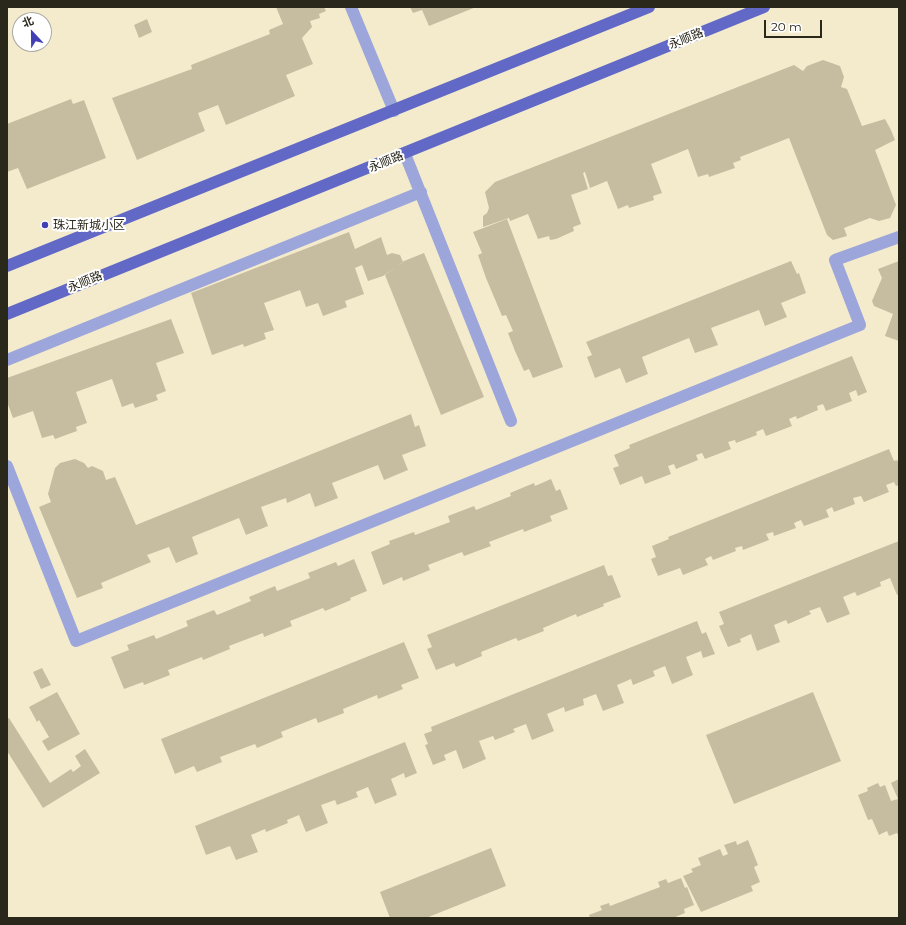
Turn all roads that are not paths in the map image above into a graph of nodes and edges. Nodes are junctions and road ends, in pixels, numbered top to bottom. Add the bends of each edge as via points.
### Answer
1 (351, 7) edge
2 (649, 7) edge
3 (764, 7) edge
4 (394, 111) junction
5 (406, 154) junction
6 (421, 192) junction
7 (899, 237) edge
8 (7, 266) edge
9 (7, 314) edge
10 (7, 360) edge
11 (511, 421) dead end
12 (7, 466) edge

1 - 4 street
2 - 4 main road
3 - 5 main road, 永顺路
4 - 8 main road
5 - 6 street
5 - 9 main road, 永顺路
6 - 10 street
6 - 11 street
7 - 12 street via 835,260 860,325 76,641

